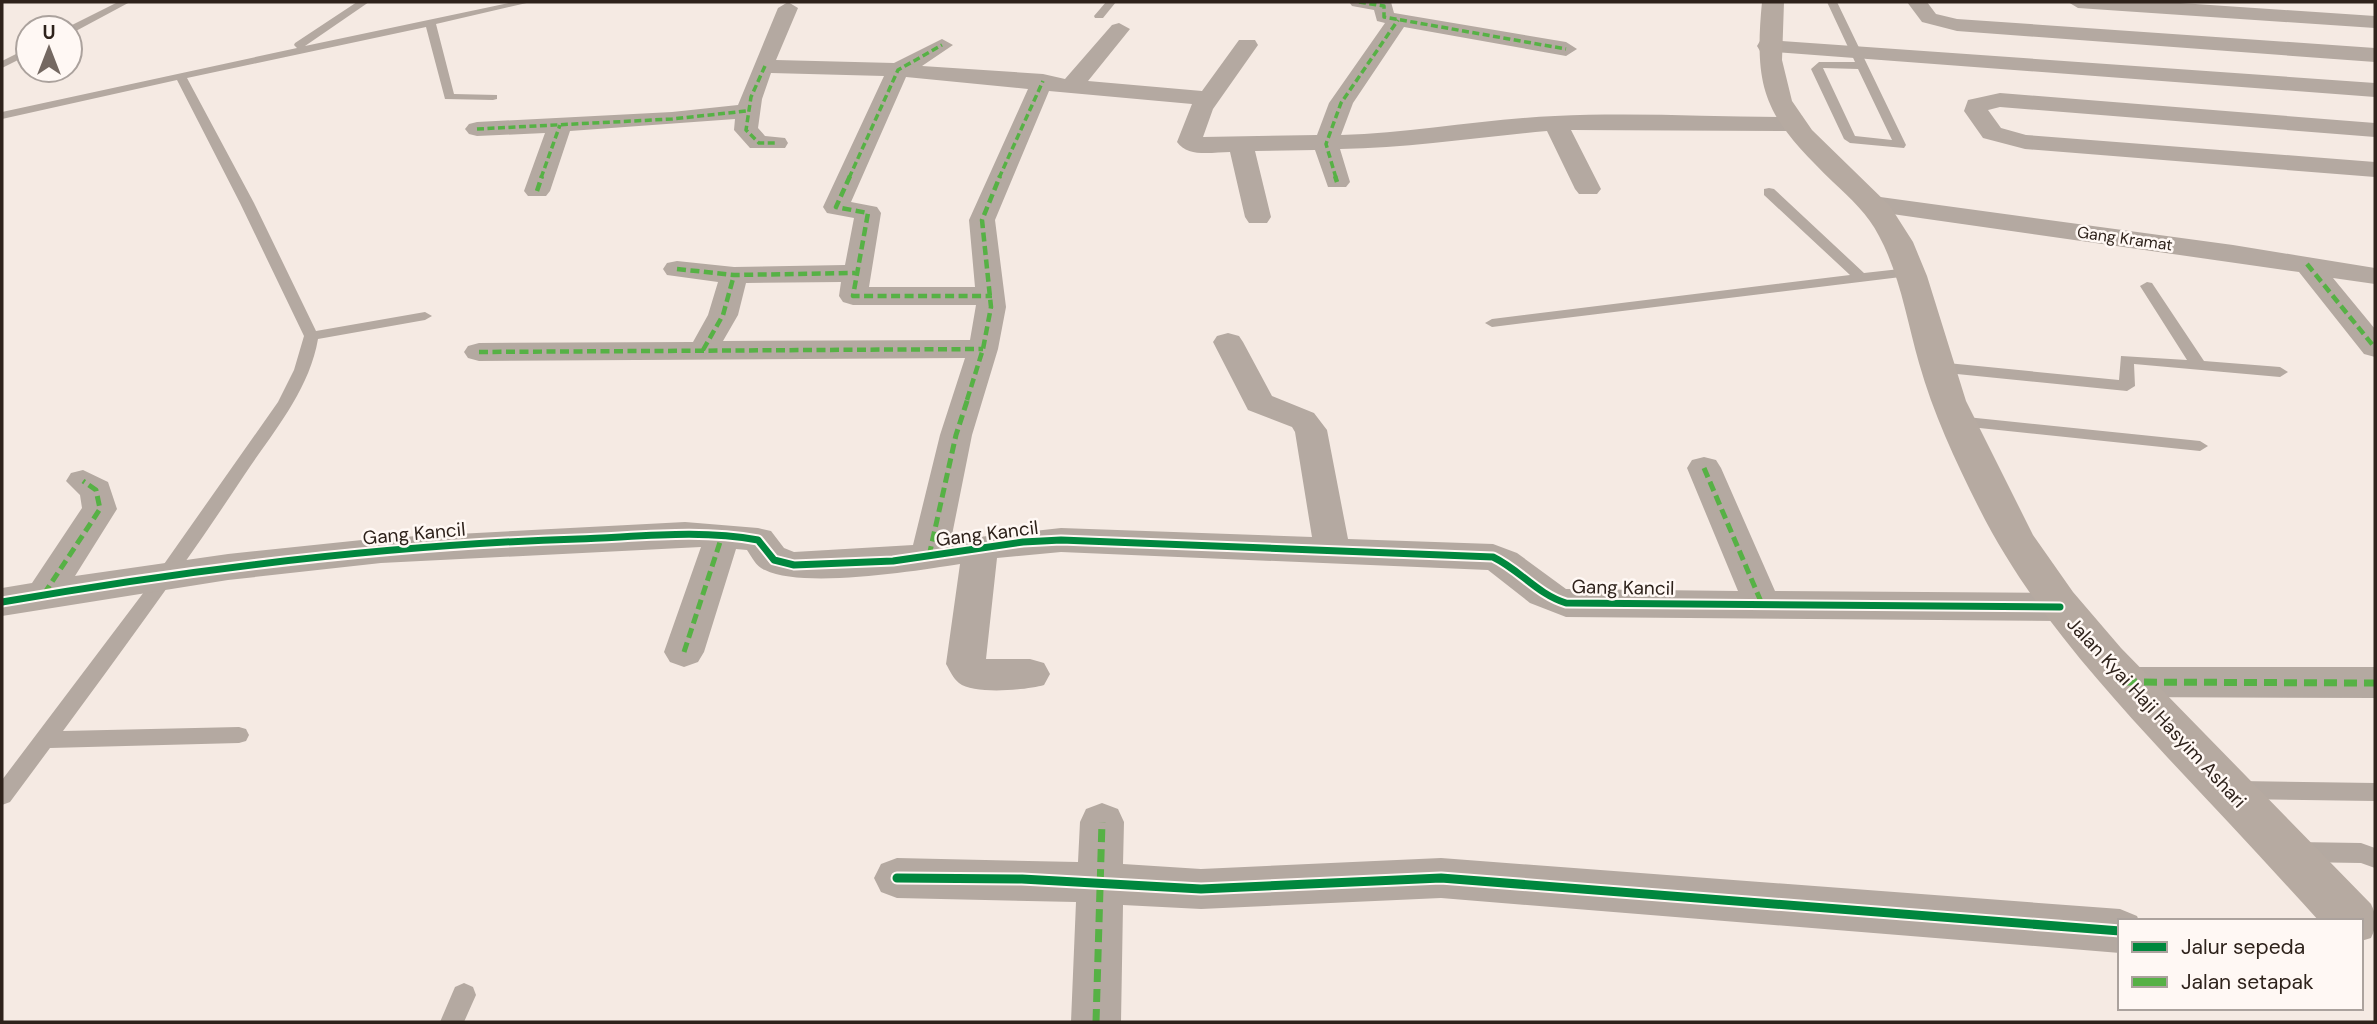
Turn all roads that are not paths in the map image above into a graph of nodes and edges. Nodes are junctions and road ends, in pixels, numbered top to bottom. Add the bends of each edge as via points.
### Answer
1 (125, 2) edge
2 (364, 2) edge
3 (526, 2) edge
4 (1111, 2) edge
5 (1359, 2) edge
6 (1773, 2) edge
7 (1832, 2) edge
8 (1917, 2) edge
9 (2078, 2) edge
10 (2315, 2) edge
11 (788, 8) dead end
12 (1099, 16) dead end
13 (1398, 20) junction
14 (2345, 20) junction
15 (430, 22) junction
16 (2375, 22) edge
17 (84, 23) edge
18 (1119, 29) dead end
19 (942, 45) dead end
20 (1247, 45) dead end
21 (1769, 46) junction
22 (2375, 46) edge
23 (1566, 48) dead end
24 (290, 51) junction
25 (2375, 55) edge
26 (1859, 59) junction
27 (765, 66) junction
28 (898, 70) junction
29 (180, 76) junction
30 (1043, 81) junction
31 (1073, 84) junction
32 (2375, 90) edge
33 (493, 97) dead end
34 (1208, 99) junction
35 (746, 111) junction
36 (2, 115) edge
37 (1555, 123) junction
38 (1790, 124) junction
39 (561, 125) junction
40 (477, 128) dead end
41 (2375, 130) edge
42 (776, 144) dead end
43 (1326, 144) junction
44 (1241, 145) junction
45 (2375, 170) edge
46 (1337, 182) dead end
47 (1588, 189) dead end
48 (537, 191) dead end
49 (1769, 192) dead end
50 (1873, 204) junction
51 (1258, 217) dead end
52 (2307, 264) junction
53 (677, 269) dead end
54 (1909, 272) junction
55 (855, 273) junction
56 (734, 275) junction
57 (2375, 276) edge
58 (1860, 277) junction
59 (2147, 286) dead end
60 (992, 296) junction
61 (425, 316) dead end
62 (1492, 323) dead end
63 (311, 336) junction
64 (1228, 342) dead end
65 (2375, 348) edge
66 (983, 349) junction
67 (703, 350) junction
68 (479, 352) dead end
69 (2198, 364) junction
70 (1937, 367) junction
71 (2280, 372) dead end
72 (1957, 422) junction
73 (2200, 446) dead end
74 (1704, 468) dead end
75 (83, 481) dead end
76 (722, 536) junction
77 (980, 548) junction
78 (1333, 552) junction
79 (929, 556) junction
80 (166, 576) junction
81 (44, 594) junction
82 (2, 602) edge
83 (1762, 604) junction
84 (2060, 607) junction
85 (684, 652) dead end
86 (1030, 674) dead end
87 (2124, 682) junction
88 (2375, 683) edge
89 (239, 735) dead end
90 (44, 740) junction
91 (2227, 790) junction
92 (2375, 792) edge
93 (2, 796) edge
94 (1102, 822) dead end
95 (2287, 852) junction
96 (2375, 858) edge
97 (897, 878) dead end
98 (1099, 884) junction
99 (2351, 919) edge
100 (2363, 930) edge
101 (2118, 932) edge
102 (2375, 943) edge
103 (464, 995) dead end
104 (453, 1022) edge
105 (1096, 1022) edge

1 - 17 lane
2 - 24 lane
3 - 15 lane
4 - 12 lane
5 - 13 street via 1384,6 1384,18
6 - 21 main road, Jalan Kyai Haji Hasyim Ashari
7 - 26 lane
8 - 25 street via 1929,18 1957,25
9 - 14 street
10 - 14 street
11 - 27 street
13 - 23 street
13 - 43 street via 1340,103
14 - 16 street
14 - 22 street
15 - 24 lane
15 - 33 lane via 449,97
18 - 31 street
19 - 28 street
20 - 34 street
21 - 26 street
21 - 38 main road, Jalan Kyai Haji Hasyim Ashari via 1771,85
24 - 29 lane
26 - 26 lane via 1873,89 1900,145 1850,139 1817,69
26 - 32 street
27 - 28 street
27 - 35 street
28 - 30 street
28 - 55 street via 836,207 868,213
29 - 36 lane
29 - 63 lane
30 - 31 street
30 - 60 street via 982,220
31 - 34 street
34 - 44 street via 1190,144
35 - 39 street
35 - 42 street via 746,130 759,143
37 - 38 street
37 - 43 street
37 - 47 street
38 - 50 main road, Jalan Kyai Haji Hasyim Ashari
39 - 40 street
39 - 48 street
41 - 45 street via 2000,100 1976,105 1992,132 2025,142
43 - 44 street
43 - 46 street
44 - 51 street
49 - 58 lane
50 - 52 street, Gang Kramat
50 - 54 main road, Jalan Kyai Haji Hasyim Ashari via 1890,226
52 - 57 street, Gang Kramat
52 - 65 street
53 - 56 street
54 - 58 lane
54 - 70 main road, Jalan Kyai Haji Hasyim Ashari
55 - 56 street
55 - 60 street via 853,296 861,298
56 - 67 street via 723,315
58 - 62 lane
59 - 69 lane
60 - 66 street
61 - 63 lane
63 - 80 lane via 300,377
64 - 78 street via 1259,403 1303,420 1311,430
66 - 67 street
66 - 79 street via 956,435
67 - 68 street
69 - 70 lane via 2126,359 2127,387
69 - 71 lane
70 - 72 main road, Jalan Kyai Haji Hasyim Ashari
72 - 73 lane
72 - 84 main road, Jalan Kyai Haji Hasyim Ashari via 2000,511
74 - 83 street
75 - 81 street via 96,490 100,509
76 - 79 street, Gang Kancil via 758,540 767,556 794,565
76 - 80 street, Gang Kancil via 476,544
76 - 85 street
77 - 78 street, Gang Kancil via 1061,540
77 - 79 street, Gang Kancil
77 - 86 street via 966,664 975,674
78 - 83 street, Gang Kancil via 1493,557 1509,563 1548,599 1566,603
80 - 81 street, Gang Kancil
80 - 90 lane
81 - 82 street, Gang Kancil
83 - 84 street, Gang Kancil
84 - 87 main road, Jalan Kyai Haji Hasyim Ashari
87 - 88 street
87 - 91 main road, Jalan Kyai Haji Hasyim Ashari
89 - 90 lane
90 - 93 lane
91 - 92 lane
91 - 95 main road, Jalan Kyai Haji Hasyim Ashari
94 - 98 street
95 - 96 lane via 2361,853
95 - 99 main road, Jalan Kyai Haji Hasyim Ashari
97 - 98 street
98 - 101 street via 1201,888 1441,878
98 - 105 street
100 - 102 main road
103 - 104 lane

